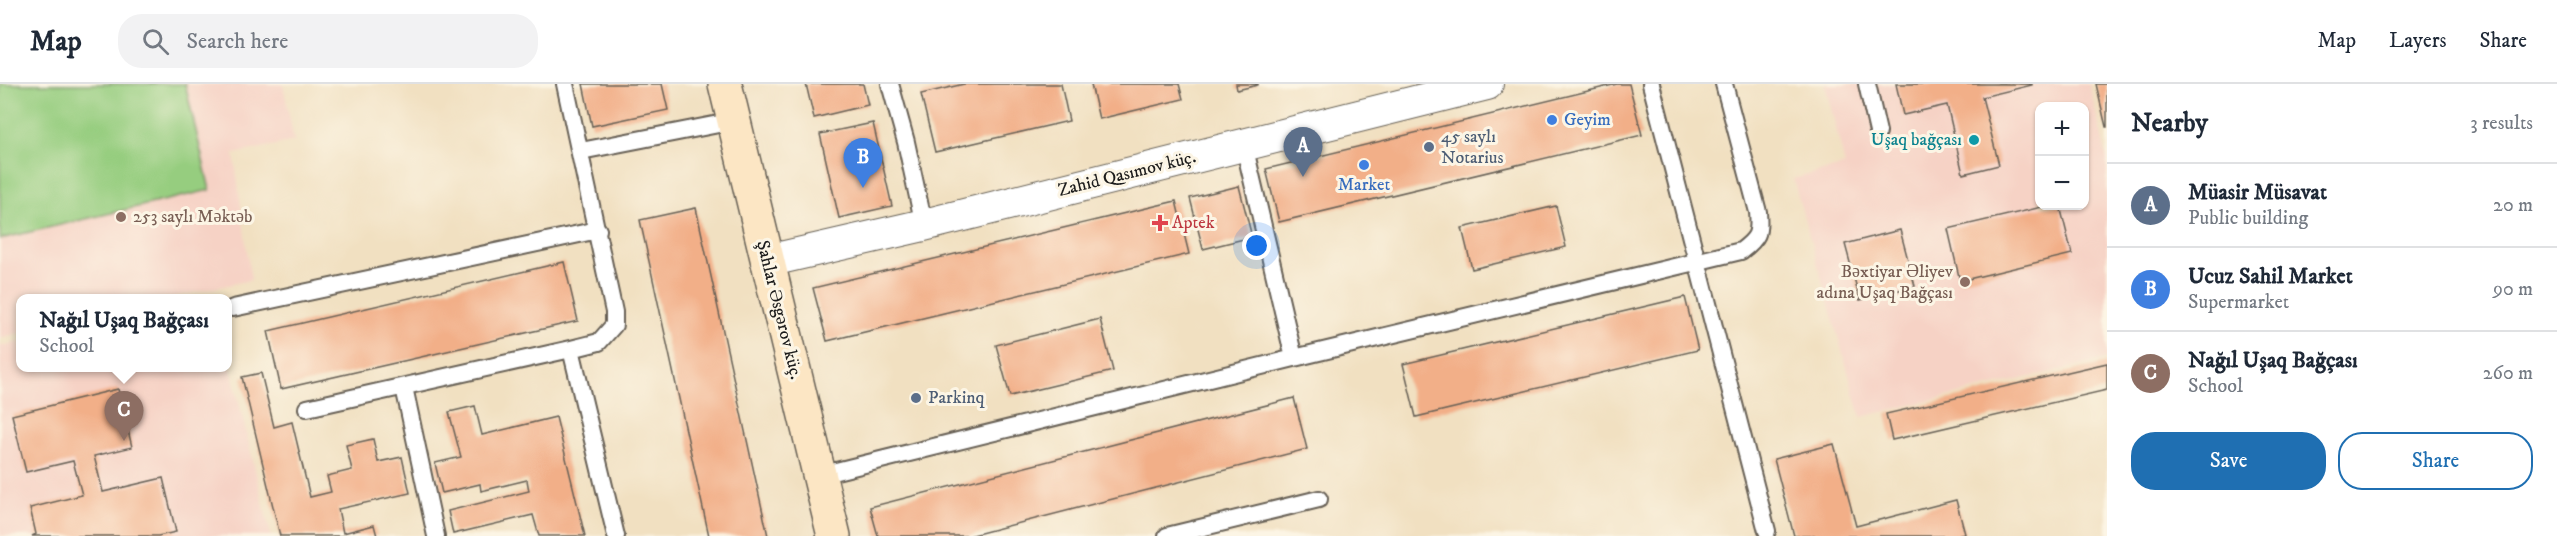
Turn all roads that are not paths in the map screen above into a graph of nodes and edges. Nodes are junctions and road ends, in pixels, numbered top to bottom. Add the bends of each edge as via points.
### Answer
1 (565, 84) edge
2 (725, 84) edge
3 (890, 84) edge
4 (1487, 84) edge
5 (1652, 84) edge
6 (1724, 84) edge
7 (1867, 84) edge
8 (734, 121) junction
9 (1878, 132) dead end
10 (1244, 145) junction
11 (581, 151) junction
12 (924, 225) junction
13 (598, 230) junction
14 (767, 261) junction
15 (1696, 261) junction
16 (233, 308) dead end
17 (571, 348) junction
18 (1294, 358) junction
19 (404, 387) junction
20 (307, 408) dead end
21 (820, 475) junction
22 (1319, 499) dead end
23 (1767, 531) dead end
24 (436, 536) edge
25 (616, 536) edge
26 (834, 536) edge
27 (1167, 536) edge

1 - 11 lane
2 - 8 street, Şahlar Əsgərov küç.
3 - 12 lane
4 - 10 street, Zahid Qasımov küç.
5 - 15 lane
6 - 15 lane via 1760,229 1754,241 1741,251
7 - 9 lane
8 - 11 lane
8 - 14 street, Şahlar Əsgərov küç.
10 - 12 street, Zahid Qasımov küç.
10 - 18 lane
11 - 13 lane
12 - 14 street, Zahid Qasımov küç.
13 - 16 lane
13 - 17 lane via 614,325 599,342
14 - 21 street, Şahlar Əsgərov küç.
15 - 18 lane
15 - 23 lane
17 - 19 lane
17 - 25 lane
18 - 21 lane
19 - 20 lane
19 - 24 lane
21 - 26 street, Şahlar Əsgərov küç.
22 - 27 lane

